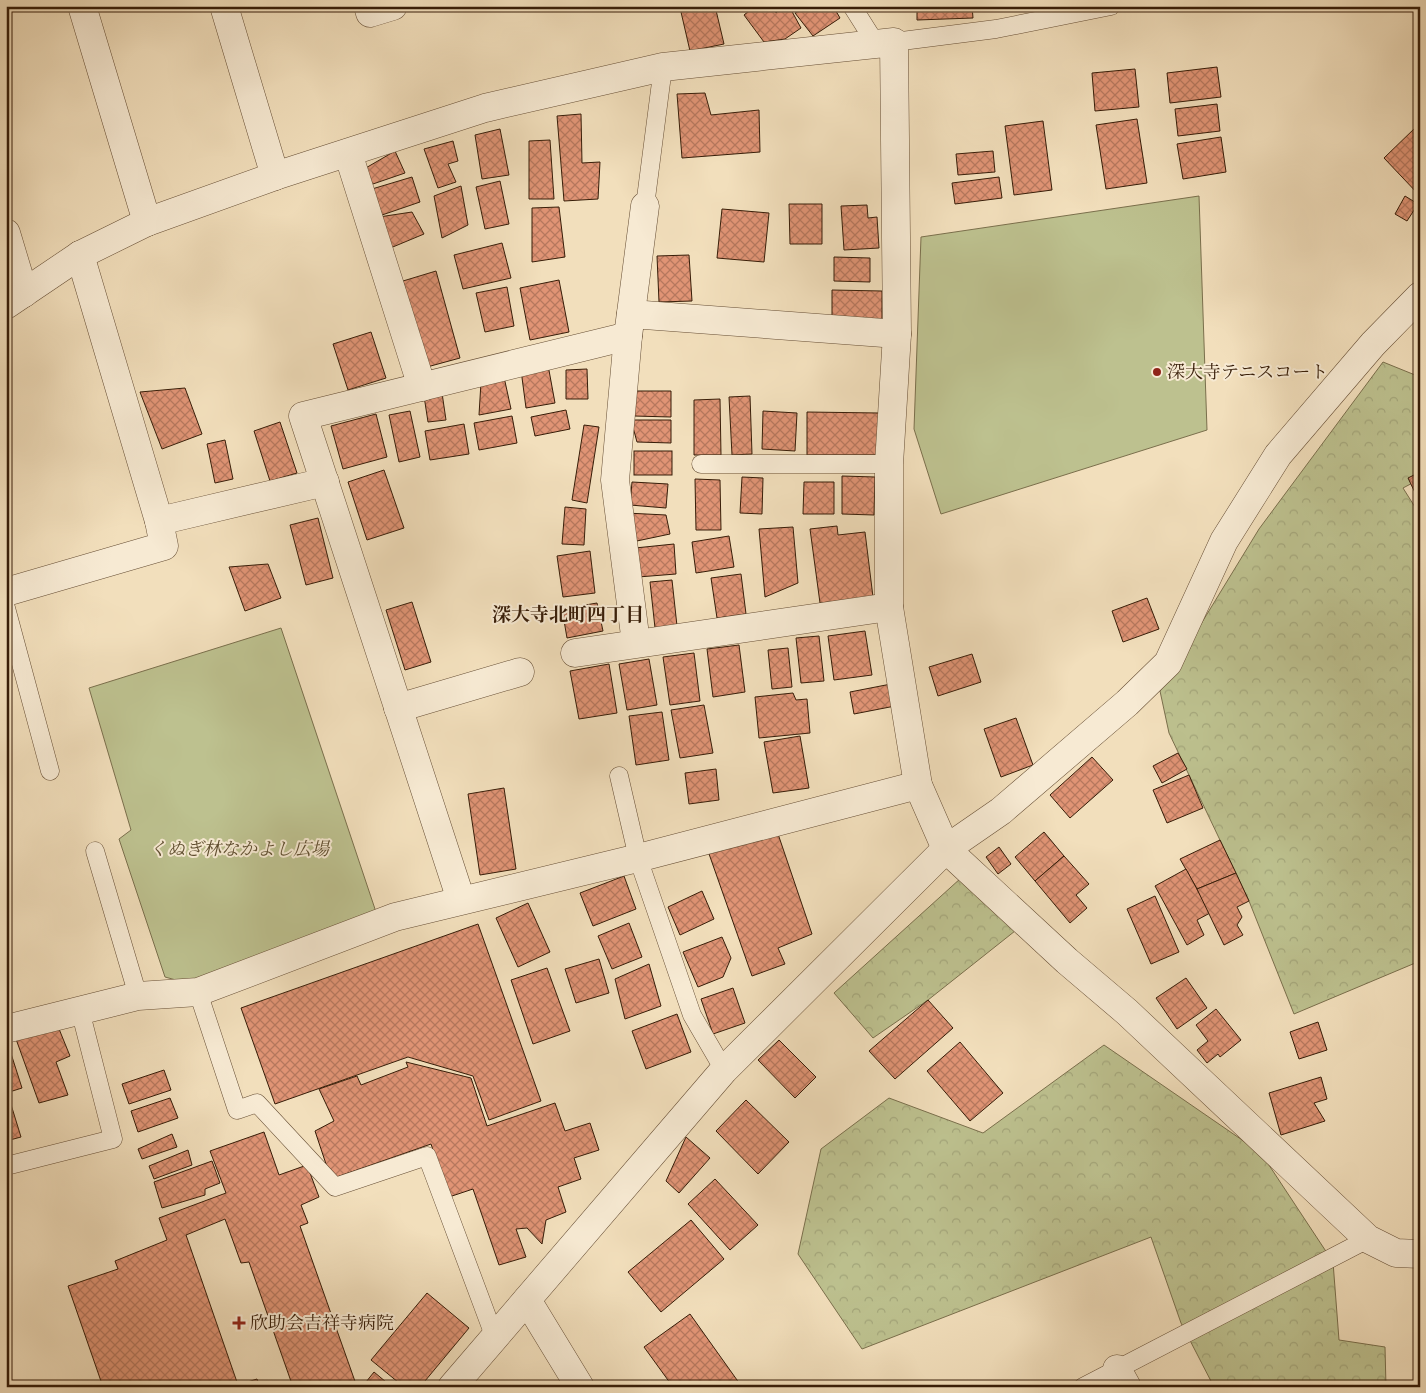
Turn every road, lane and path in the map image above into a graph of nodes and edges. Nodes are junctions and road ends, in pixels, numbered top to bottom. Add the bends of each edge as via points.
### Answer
1 (82, 6) edge
2 (224, 6) edge
3 (368, 6) edge
4 (393, 6) edge
5 (852, 6) edge
6 (1111, 6) edge
7 (885, 43) junction
8 (663, 67) junction
9 (348, 153) junction
10 (275, 176) junction
11 (645, 206) joint
12 (147, 222) junction
13 (6, 233) edge
14 (80, 256) junction
15 (1420, 296) edge
16 (15, 299) edge
17 (629, 325) junction
18 (897, 334) junction
19 (422, 387) junction
20 (701, 464) dead end
21 (889, 464) junction
22 (325, 482) junction
23 (159, 520) junction
24 (6, 592) edge
25 (889, 607) junction
26 (6, 608) edge
27 (636, 643) junction
28 (575, 653) dead end
29 (520, 672) dead end
30 (398, 708) junction
31 (50, 771) dead end
32 (619, 776) dead end
33 (918, 784) junction
34 (946, 849) junction
35 (95, 851) dead end
36 (638, 858) junction
37 (462, 900) junction
38 (198, 992) junction
39 (138, 996) junction
40 (80, 1010) junction
41 (6, 1030) edge
42 (724, 1070) junction
43 (6, 1166) edge
44 (1368, 1239) junction
45 (1420, 1254) edge
46 (527, 1300) junction
47 (494, 1338) junction
48 (1122, 1378) edge
49 (452, 1387) edge
50 (580, 1387) edge
51 (1083, 1387) edge

1 - 12 street
2 - 10 street
3 - 4 street via 370,13
5 - 7 lane
6 - 7 lane via 996,29
7 - 8 street
7 - 18 street
8 - 9 street via 485,108
8 - 11 lane
9 - 10 street
9 - 19 street
10 - 12 street
11 - 17 street
12 - 14 street
13 - 16 street
14 - 16 street
14 - 23 street
15 - 34 street via 1278,455 1224,540 1168,663 1127,703 1001,811
17 - 18 street
17 - 19 street
17 - 27 street via 615,480
18 - 21 street
19 - 22 street via 303,416
20 - 21 lane
21 - 25 street
22 - 23 street
22 - 30 street
23 - 24 street via 164,546
25 - 27 street
25 - 33 street
26 - 31 lane
27 - 28 street
29 - 30 street
30 - 37 street
32 - 36 lane
33 - 34 street
33 - 36 street
34 - 42 street
34 - 44 street via 1127,1012
35 - 39 lane
36 - 37 street
36 - 42 lane via 692,1015
37 - 38 street via 395,917
38 - 39 street
38 - 47 lane via 237,1110 257,1103 335,1187 427,1156
39 - 40 street
40 - 41 street
40 - 43 lane via 113,1139
42 - 46 street
44 - 45 street via 1396,1252
44 - 48 lane
46 - 47 street
46 - 50 street
47 - 49 street
48 - 51 lane

